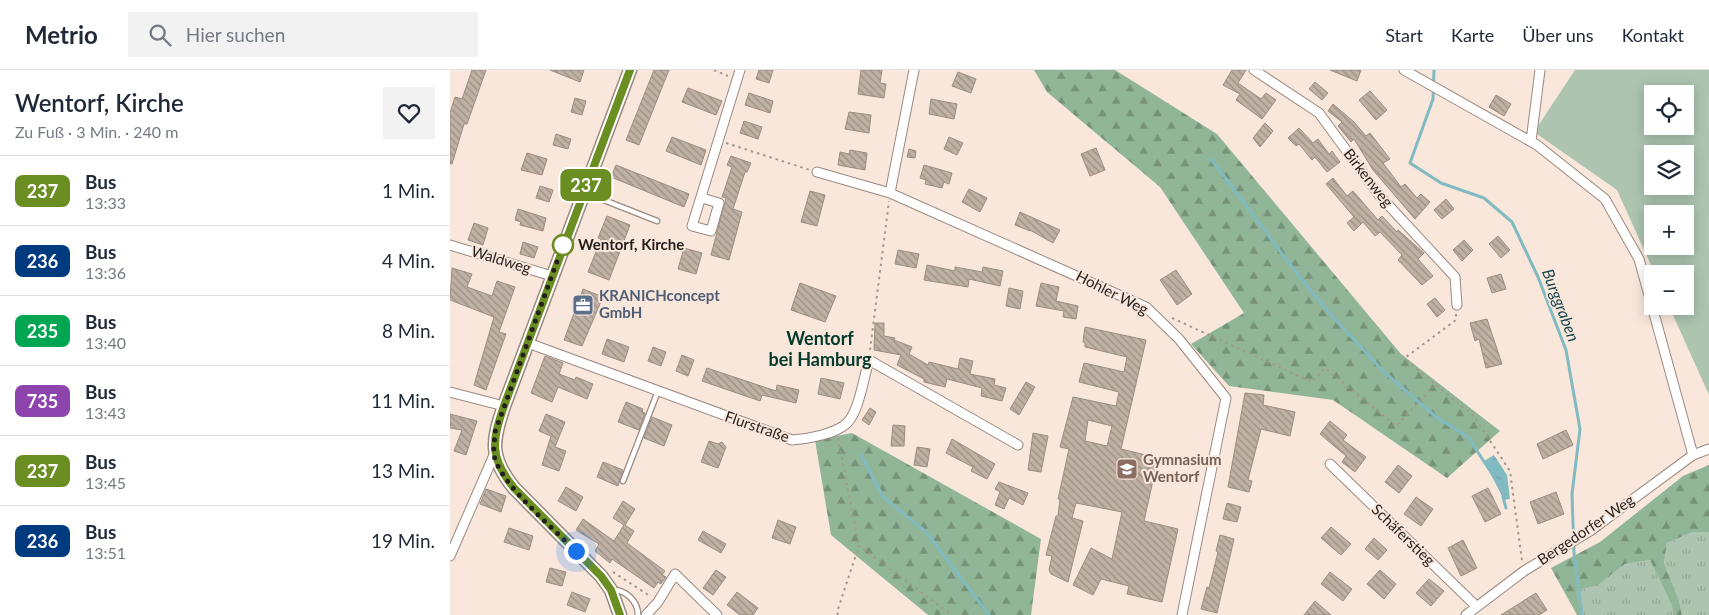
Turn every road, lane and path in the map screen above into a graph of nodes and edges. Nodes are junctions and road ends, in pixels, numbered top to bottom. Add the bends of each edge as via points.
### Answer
1 (630, 70) edge
2 (714, 70) edge
3 (914, 70) edge
4 (1254, 70) edge
5 (1404, 70) edge
6 (1540, 70) edge
7 (739, 75) edge
8 (719, 140) junction
9 (1531, 141) junction
10 (817, 172) joint
11 (584, 192) junction
12 (890, 193) junction
13 (702, 198) dead end
14 (657, 221) dead end
15 (450, 245) edge
16 (552, 276) junction
17 (1458, 305) joint
18 (1164, 314) dead end
19 (528, 343) junction
20 (869, 360) junction
21 (1436, 384) junction
22 (658, 390) junction
23 (450, 392) edge
24 (504, 406) junction
25 (836, 428) junction
26 (1018, 445) dead end
27 (1709, 449) edge
28 (494, 455) junction
29 (1693, 455) junction
30 (1330, 464) dead end
31 (623, 481) dead end
32 (859, 546) junction
33 (450, 556) edge
34 (1524, 571) junction
35 (601, 576) junction
36 (611, 590) junction
37 (658, 602) junction
38 (1476, 606) junction
39 (620, 615) edge
40 (638, 615) edge
41 (646, 615) edge
42 (717, 615) edge
43 (838, 615) edge
44 (952, 615) edge
45 (1182, 615) edge
46 (1466, 615) edge

1 - 11 main road
2 - 7 path
3 - 12 street
4 - 17 street, Birkenweg via 1319,113 1379,195 1454,277
5 - 9 street
6 - 9 street
7 - 8 street
8 - 10 path
8 - 13 street
9 - 29 street via 1605,199 1639,259
10 - 12 street, Hohler Weg
11 - 14 lane
11 - 16 main road
12 - 20 path
12 - 45 street, Hohler Weg via 1146,307 1179,339 1226,398
15 - 16 street, Waldweg
16 - 19 main road
17 - 21 path via 1456,320 1406,357
18 - 21 path via 1312,382 1326,368 1396,426
19 - 22 street, Flurstraße
19 - 24 main road
20 - 25 street, Flurstraße via 854,413 846,424
20 - 26 street
21 - 34 path via 1473,415 1510,471
22 - 25 street, Flurstraße via 792,440 818,437
22 - 31 lane
23 - 24 street
24 - 28 main road via 495,432
25 - 32 path
27 - 29 street, Bergedorfer Weg
28 - 33 street
28 - 35 main road via 514,488
29 - 34 street, Bergedorfer Weg via 1580,537
30 - 38 street, Schäferstieg
32 - 43 path
32 - 44 path
34 - 38 street, Bergedorfer Weg
35 - 36 main road
35 - 37 path via 614,572
36 - 39 main road
36 - 40 lane via 628,595 635,602
37 - 41 street
37 - 42 street via 675,574
38 - 46 street, Bergedorfer Weg

